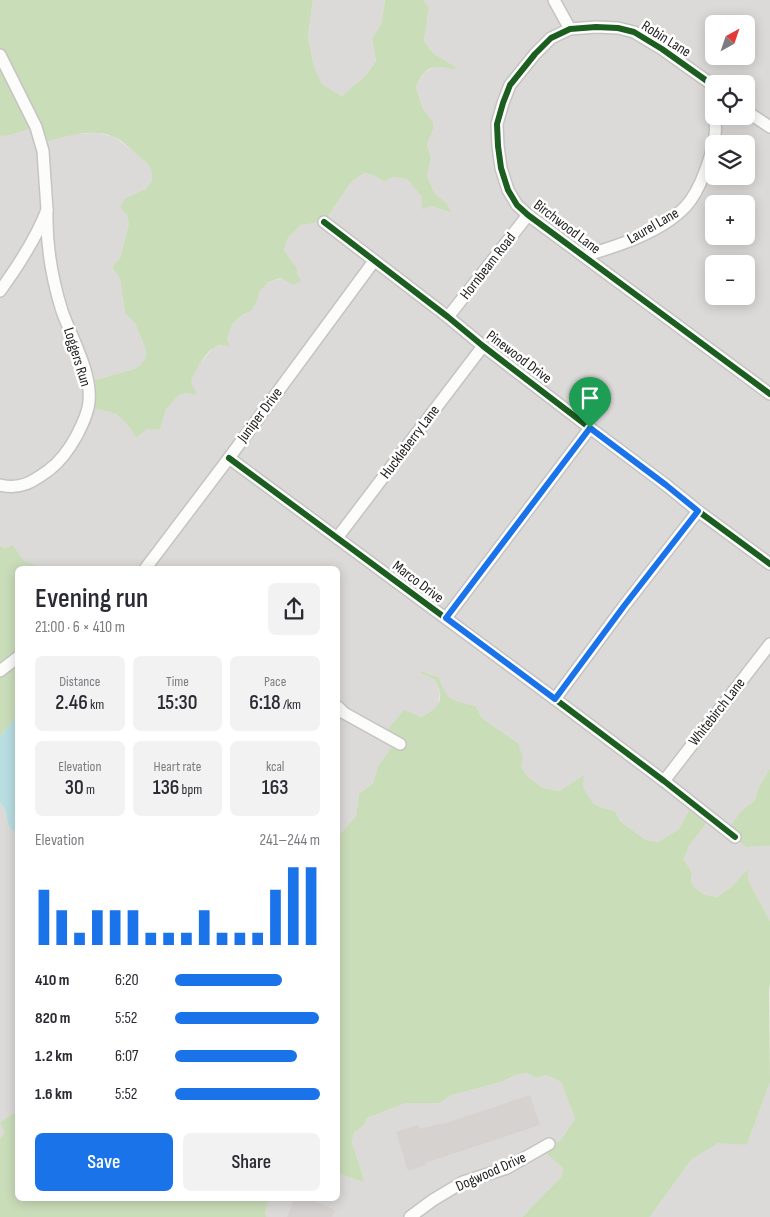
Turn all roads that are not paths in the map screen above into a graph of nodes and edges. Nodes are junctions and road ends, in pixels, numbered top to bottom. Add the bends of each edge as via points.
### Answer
1 (554, 0) edge
2 (570, 29) junction
3 (0, 55) edge
4 (705, 80) edge
5 (755, 117) edge
6 (715, 125) edge
7 (770, 127) edge
8 (47, 210) junction
9 (528, 214) junction
10 (324, 222) dead end
11 (584, 256) junction
12 (374, 261) junction
13 (0, 291) edge
14 (448, 317) junction
15 (483, 346) junction
16 (770, 394) edge
17 (590, 428) junction
18 (229, 458) junction
19 (0, 485) edge
20 (698, 511) junction
21 (338, 538) junction
22 (770, 564) edge
23 (151, 566) edge
24 (446, 618) junction
25 (770, 644) edge
26 (15, 660) edge
27 (0, 671) edge
28 (555, 699) junction
29 (340, 714) edge
30 (400, 744) dead end
31 (664, 781) junction
32 (734, 837) dead end
33 (549, 1144) dead end
34 (410, 1217) edge

1 - 2 street
2 - 4 street, Robin Lane via 618,28 634,32
2 - 9 street, Birchwood Lane via 551,38 522,69 510,85 497,124 501,168 508,190 517,205
3 - 8 street, Loggers Run via 36,127 43,151
5 - 7 street
6 - 11 street, Laurel Lane via 705,173 688,205 645,234
8 - 13 street, Loggers Run
8 - 19 street, Loggers Run via 49,253 55,282 62,311 84,369 89,402 73,443 52,468 33,482 15,487
9 - 11 street, Birchwood Lane
9 - 14 street, Hornbeam Road
10 - 12 street, Pinewood Drive
11 - 16 street, Birchwood Lane
12 - 14 street, Pinewood Drive
12 - 18 street, Juniper Drive
14 - 15 street, Pinewood Drive
15 - 17 street, Pinewood Drive
15 - 21 street, Huckleberry Lane
17 - 20 street, Pinewood Drive
17 - 24 street
18 - 21 street, Marco Drive
18 - 23 street, Juniper Drive
20 - 22 street, Pinewood Drive
20 - 28 street
21 - 24 street, Marco Drive
24 - 28 street, Marco Drive
25 - 31 street, Whitebirch Lane
26 - 27 street
28 - 31 street, Marco Drive
29 - 30 street
31 - 32 street, Marco Drive
33 - 34 street, Dogwood Drive via 507,1168 463,1182

